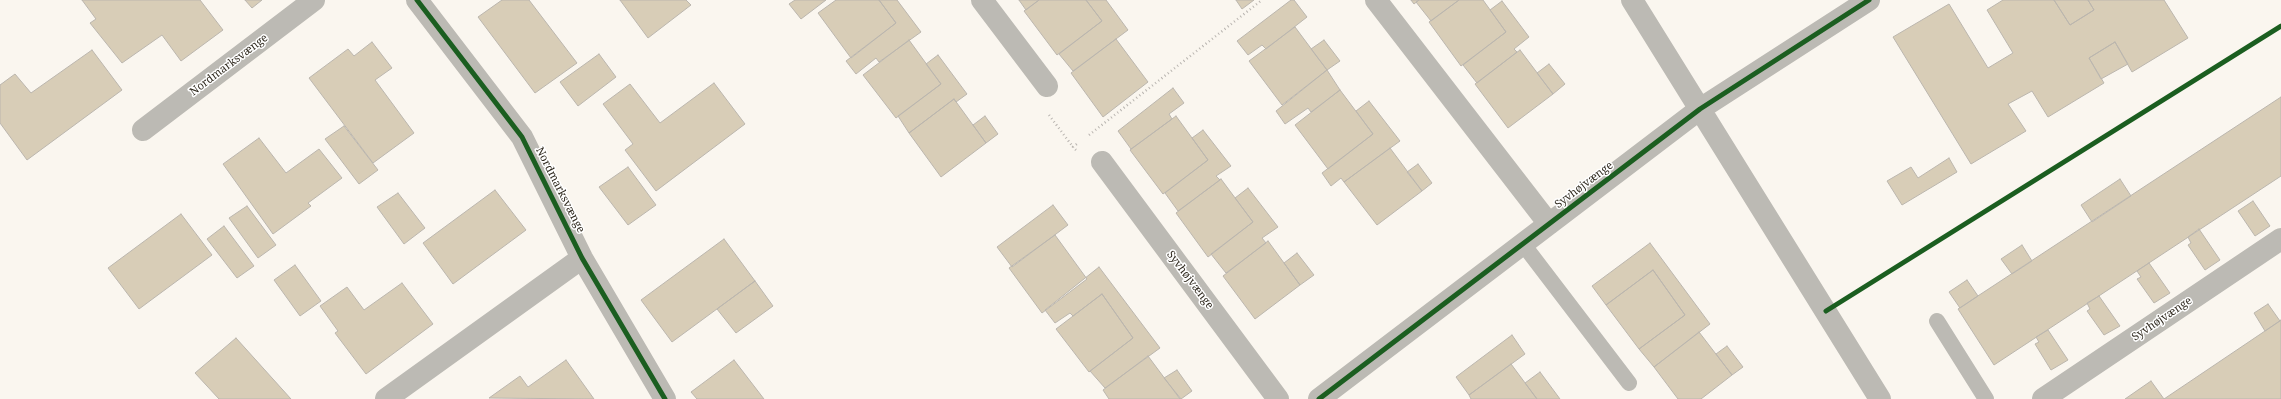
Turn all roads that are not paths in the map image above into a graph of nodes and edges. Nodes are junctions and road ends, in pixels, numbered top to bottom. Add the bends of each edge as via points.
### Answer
1 (314, 0) edge
2 (982, 0) edge
3 (1376, 0) edge
4 (1632, 0) edge
5 (1869, 0) edge
6 (419, 1) edge
7 (1047, 86) dead end
8 (1700, 109) junction
9 (143, 130) dead end
10 (1102, 162) road end
11 (1549, 224) junction
12 (2281, 239) edge
13 (1523, 244) junction
14 (582, 258) junction
15 (1937, 321) dead end
16 (1628, 383) dead end
17 (386, 399) edge
18 (665, 399) edge
19 (1278, 399) edge
20 (1319, 399) edge
21 (1880, 399) edge
22 (1986, 399) edge
23 (2042, 399) edge

1 - 9 street, Nordmarksvænge
2 - 7 street
3 - 11 street
4 - 8 street
5 - 8 street, Syvhøjvænge
6 - 14 street, Nordmarksvænge via 522,137
8 - 11 street, Syvhøjvænge
8 - 21 street
10 - 19 street, Syvhøjvænge
11 - 13 street, Syvhøjvænge
12 - 23 street, Syvhøjvænge
13 - 16 lane
13 - 20 street, Syvhøjvænge
14 - 17 street
14 - 18 street, Nordmarksvænge
15 - 22 lane

